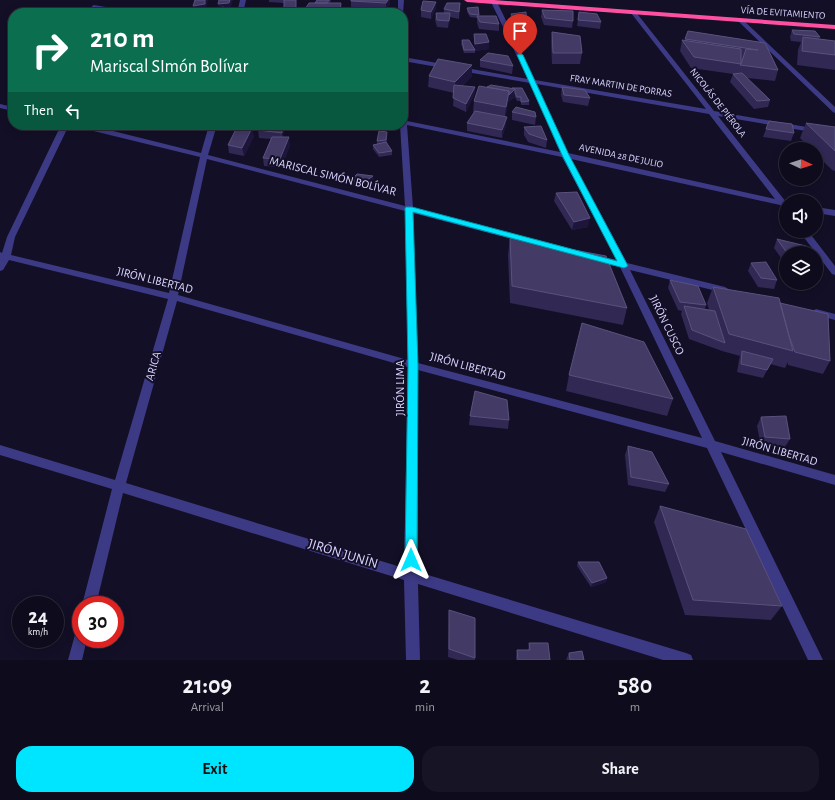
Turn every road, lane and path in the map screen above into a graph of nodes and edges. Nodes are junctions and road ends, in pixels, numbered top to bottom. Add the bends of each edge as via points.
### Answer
1 (104, 0) edge
2 (467, 0) edge
3 (494, 2) junction
4 (94, 7) joint
5 (100, 8) edge
6 (633, 12) junction
7 (740, 20) junction
8 (835, 27) edge
9 (408, 60) edge
10 (533, 82) junction
11 (835, 111) edge
12 (711, 112) junction
13 (408, 123) edge
14 (63, 130) edge
15 (100, 130) edge
16 (212, 130) edge
17 (404, 130) edge
18 (835, 134) edge
19 (565, 155) junction
20 (204, 156) junction
21 (779, 197) edge
22 (779, 204) edge
23 (409, 208) junction
24 (823, 211) edge
25 (835, 213) edge
26 (808, 238) edge
27 (570, 251) edge
28 (2, 254) edge
29 (585, 256) edge
30 (624, 266) junction
31 (0, 268) edge
32 (835, 272) edge
33 (737, 293) edge
34 (173, 297) junction
35 (805, 310) edge
36 (835, 317) edge
37 (413, 365) junction
38 (712, 445) junction
39 (0, 450) edge
40 (835, 480) edge
41 (119, 486) junction
42 (411, 576) junction
43 (91, 596) edge
44 (78, 648) edge
45 (75, 660) edge
46 (412, 660) edge
47 (686, 660) edge
48 (816, 660) edge

1 - 4 street
2 - 3 highway, VÍA DE EVITAMIENTO
3 - 6 highway, VÍA DE EVITAMIENTO
3 - 10 street, JIRÓN CUSCO
4 - 5 street
6 - 7 highway, VÍA DE EVITAMIENTO
6 - 12 street, NICOLÁS DE PIÉROLA
7 - 8 highway, VÍA DE EVITAMIENTO
7 - 11 street
9 - 10 street, FRAY MARTIN DE PORRAS
10 - 12 street, FRAY MARTIN DE PORRAS
10 - 19 street, JIRÓN CUSCO
12 - 18 street, FRAY MARTIN DE PORRAS
12 - 21 street, NICOLÁS DE PIÉROLA
13 - 19 street, AVENIDA 28 DE JULIO
14 - 28 street
15 - 20 street, MARISCAL SIMÓN BOLÍVAR
16 - 20 street, ARICA
17 - 23 street, JIRÓN LIMA
19 - 22 street, AVENIDA 28 DE JULIO
19 - 30 street, JIRÓN CUSCO
20 - 23 street, MARISCAL SIMÓN BOLÍVAR
20 - 34 street, ARICA
23 - 27 street, MARISCAL SIMÓN BOLÍVAR
23 - 37 street, JIRÓN LIMA
24 - 25 street
26 - 32 street
28 - 31 street
28 - 34 street, JIRÓN LIBERTAD
29 - 30 street
30 - 33 street
30 - 38 street, JIRÓN CUSCO
34 - 37 street, JIRÓN LIBERTAD
34 - 41 street, ARICA
35 - 36 street
37 - 38 street, JIRÓN LIBERTAD
37 - 42 street, JIRÓN LIMA
38 - 40 street, JIRÓN LIBERTAD
38 - 48 street, JIRÓN CUSCO
39 - 41 street, JIRÓN JUNÍN
41 - 42 street, JIRÓN JUNÍN
41 - 43 street, ARICA
42 - 46 street, JIRÓN LIMA
42 - 47 street, JIRÓN JUNÍN
44 - 45 street

